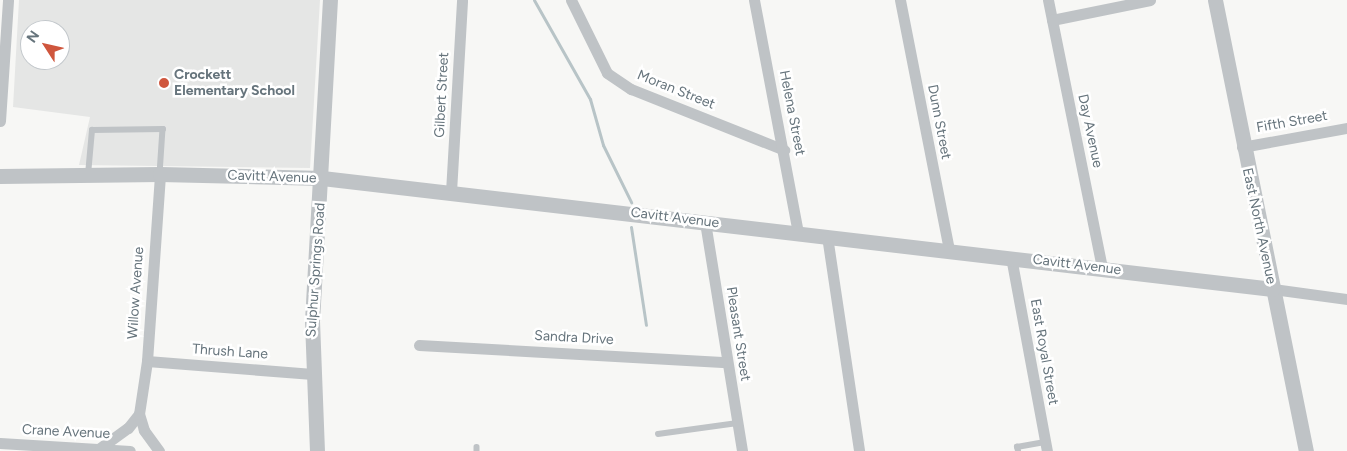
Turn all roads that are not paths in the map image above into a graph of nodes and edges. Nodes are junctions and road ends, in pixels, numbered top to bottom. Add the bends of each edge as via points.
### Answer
1 (8, 0) edge
2 (330, 0) edge
3 (462, 0) edge
4 (571, 0) edge
5 (754, 0) edge
6 (900, 0) edge
7 (1048, 0) edge
8 (1150, 0) edge
9 (1215, 0) edge
10 (1052, 20) junction
11 (0, 122) edge
12 (1347, 128) edge
13 (1242, 146) junction
14 (784, 150) junction
15 (160, 174) junction
16 (88, 175) junction
17 (0, 176) edge
18 (322, 178) junction
19 (451, 192) junction
20 (705, 222) junction
21 (798, 233) junction
22 (827, 236) junction
23 (949, 250) junction
24 (1011, 258) junction
25 (1102, 268) junction
26 (1273, 289) junction
27 (1347, 300) edge
28 (418, 345) dead end
29 (147, 361) junction
30 (728, 362) junction
31 (312, 374) junction
32 (139, 414) junction
33 (737, 423) junction
34 (658, 434) dead end
35 (1, 443) edge
36 (1046, 446) edge
37 (100, 448) junction
38 (50, 449) edge
39 (130, 451) edge
40 (159, 451) edge
41 (317, 451) edge
42 (742, 451) edge
43 (859, 451) edge
44 (1018, 451) edge
45 (1306, 451) edge

1 - 11 street
2 - 18 street, Sulphur Springs Road
3 - 19 street, Gilbert Street
4 - 14 street, Moran Street via 607,73 631,89
5 - 14 street, Helena Street
6 - 23 street, Dunn Street
7 - 10 street, Day Avenue
8 - 10 street
9 - 13 street, East North Avenue
10 - 25 street, Day Avenue
12 - 13 street, Fifth Street
13 - 26 street, East North Avenue
14 - 21 street, Helena Street
15 - 16 street, Cavitt Avenue
15 - 16 lane via 163,129 92,130
15 - 18 street, Cavitt Avenue
15 - 29 street, Willow Avenue
16 - 17 street, Cavitt Avenue
18 - 19 street, Cavitt Avenue
18 - 31 street, Sulphur Springs Road via 312,321
19 - 20 street, Cavitt Avenue
20 - 21 street, Cavitt Avenue
20 - 30 street, Pleasant Street
21 - 22 street, Cavitt Avenue
22 - 23 street, Cavitt Avenue
22 - 43 street
23 - 24 street, Cavitt Avenue
24 - 25 street, Cavitt Avenue
24 - 36 street, East Royal Street
25 - 26 street, Cavitt Avenue
26 - 27 street, Cavitt Avenue
26 - 45 street, East North Avenue
28 - 30 street, Sandra Drive
29 - 31 street, Thrush Lane
29 - 32 street, Willow Avenue
30 - 33 street, Pleasant Street
31 - 41 street, Sulphur Springs Road
32 - 37 street via 128,428
32 - 40 street via 144,430
33 - 34 lane
33 - 42 street, Pleasant Street
35 - 38 street, Crane Avenue
36 - 44 lane via 1017,447
37 - 38 street, Crane Avenue
37 - 39 street, Crane Avenue

